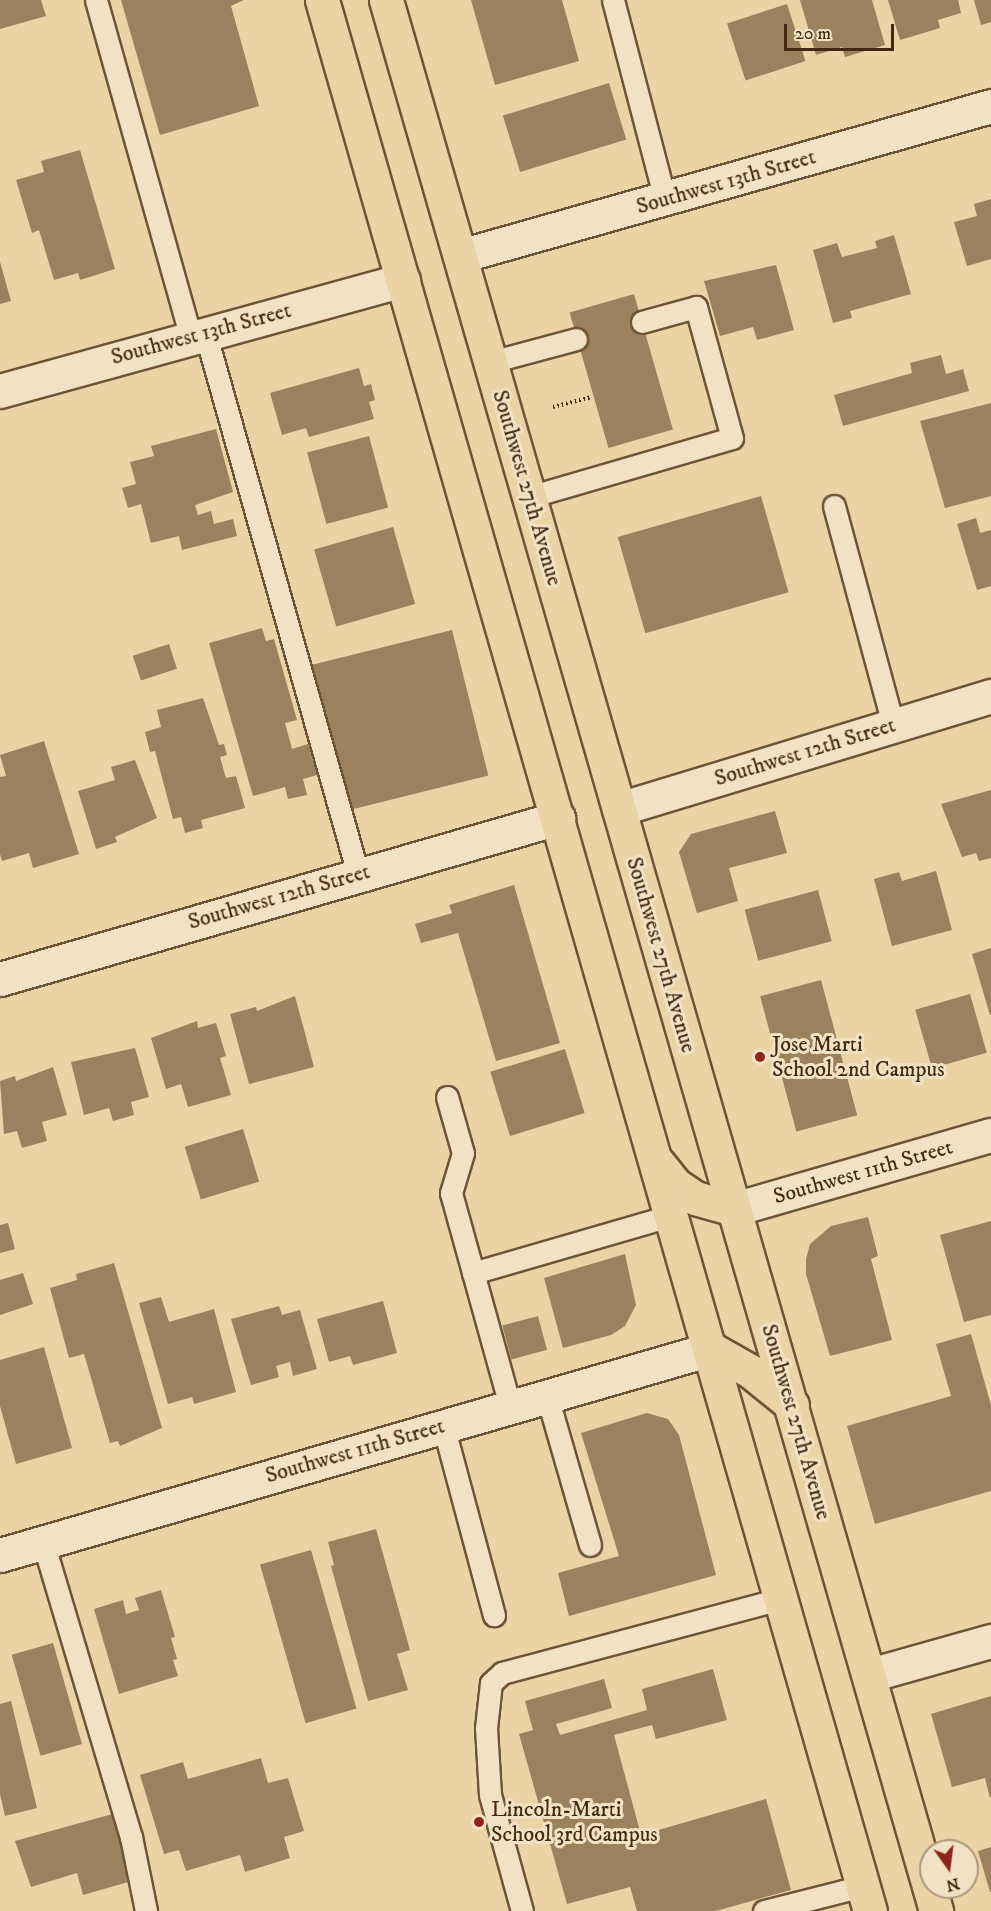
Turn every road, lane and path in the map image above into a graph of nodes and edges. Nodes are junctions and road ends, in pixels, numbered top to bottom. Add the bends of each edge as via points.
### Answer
1 (96, 0) edge
2 (322, 0) edge
3 (386, 0) edge
4 (613, 0) edge
5 (991, 106) edge
6 (665, 199) junction
7 (460, 256) junction
8 (403, 280) junction
9 (642, 322) dead end
10 (198, 333) junction
11 (576, 339) dead end
12 (491, 362) junction
13 (0, 391) edge
14 (592, 397) dead end
15 (553, 407) dead end
16 (529, 497) junction
17 (834, 506) dead end
18 (991, 696) edge
19 (893, 724) junction
20 (619, 809) junction
21 (558, 818) junction
22 (358, 874) junction
23 (0, 979) edge
24 (447, 1097) dead end
25 (991, 1135) edge
26 (655, 1159) junction
27 (734, 1209) junction
28 (672, 1215) junction
29 (473, 1273) junction
30 (711, 1349) junction
31 (547, 1396) junction
32 (792, 1405) junction
33 (510, 1406) junction
34 (443, 1425) junction
35 (44, 1542) junction
36 (590, 1545) dead end
37 (0, 1555) edge
38 (781, 1599) junction
39 (494, 1615) dead end
40 (991, 1641) edge
41 (870, 1675) junction
42 (866, 1899) edge
43 (146, 1911) edge
44 (522, 1911) edge
45 (764, 1911) edge
46 (936, 1911) edge

1 - 10 lane
2 - 8 highway
3 - 7 highway, Southwest 27th Avenue
4 - 6 lane
5 - 6 street, Southwest 13th Street
6 - 7 street, Southwest 13th Street
7 - 12 highway, Southwest 27th Avenue
8 - 10 street, Southwest 13th Street
8 - 21 highway
9 - 16 lane via 696,307 732,438
10 - 13 street, Southwest 13th Street
10 - 22 lane
11 - 12 lane
12 - 16 highway, Southwest 27th Avenue
14 - 15 path
16 - 20 highway, Southwest 27th Avenue
17 - 19 lane
18 - 19 street, Southwest 12th Street
19 - 20 street, Southwest 12th Street
20 - 27 highway, Southwest 27th Avenue
21 - 22 street, Southwest 12th Street
21 - 26 highway
22 - 23 street, Southwest 12th Street
24 - 29 lane via 463,1153 450,1193
25 - 27 street, Southwest 11th Street
26 - 27 highway via 676,1185 695,1198
26 - 28 highway
27 - 32 highway, Southwest 27th Avenue
28 - 29 lane
28 - 30 highway
29 - 33 lane
30 - 31 street, Southwest 11th Street
30 - 32 highway via 750,1371
30 - 38 highway
31 - 33 street, Southwest 11th Street
31 - 36 lane
32 - 41 highway, Southwest 27th Avenue
33 - 34 street, Southwest 11th Street
34 - 35 street, Southwest 11th Street
34 - 39 lane
35 - 37 street, Southwest 11th Street
35 - 43 lane via 131,1838
38 - 42 highway
38 - 44 lane via 502,1673 491,1683 486,1728 490,1796
40 - 41 street
41 - 46 highway, Southwest 27th Avenue
42 - 45 lane

